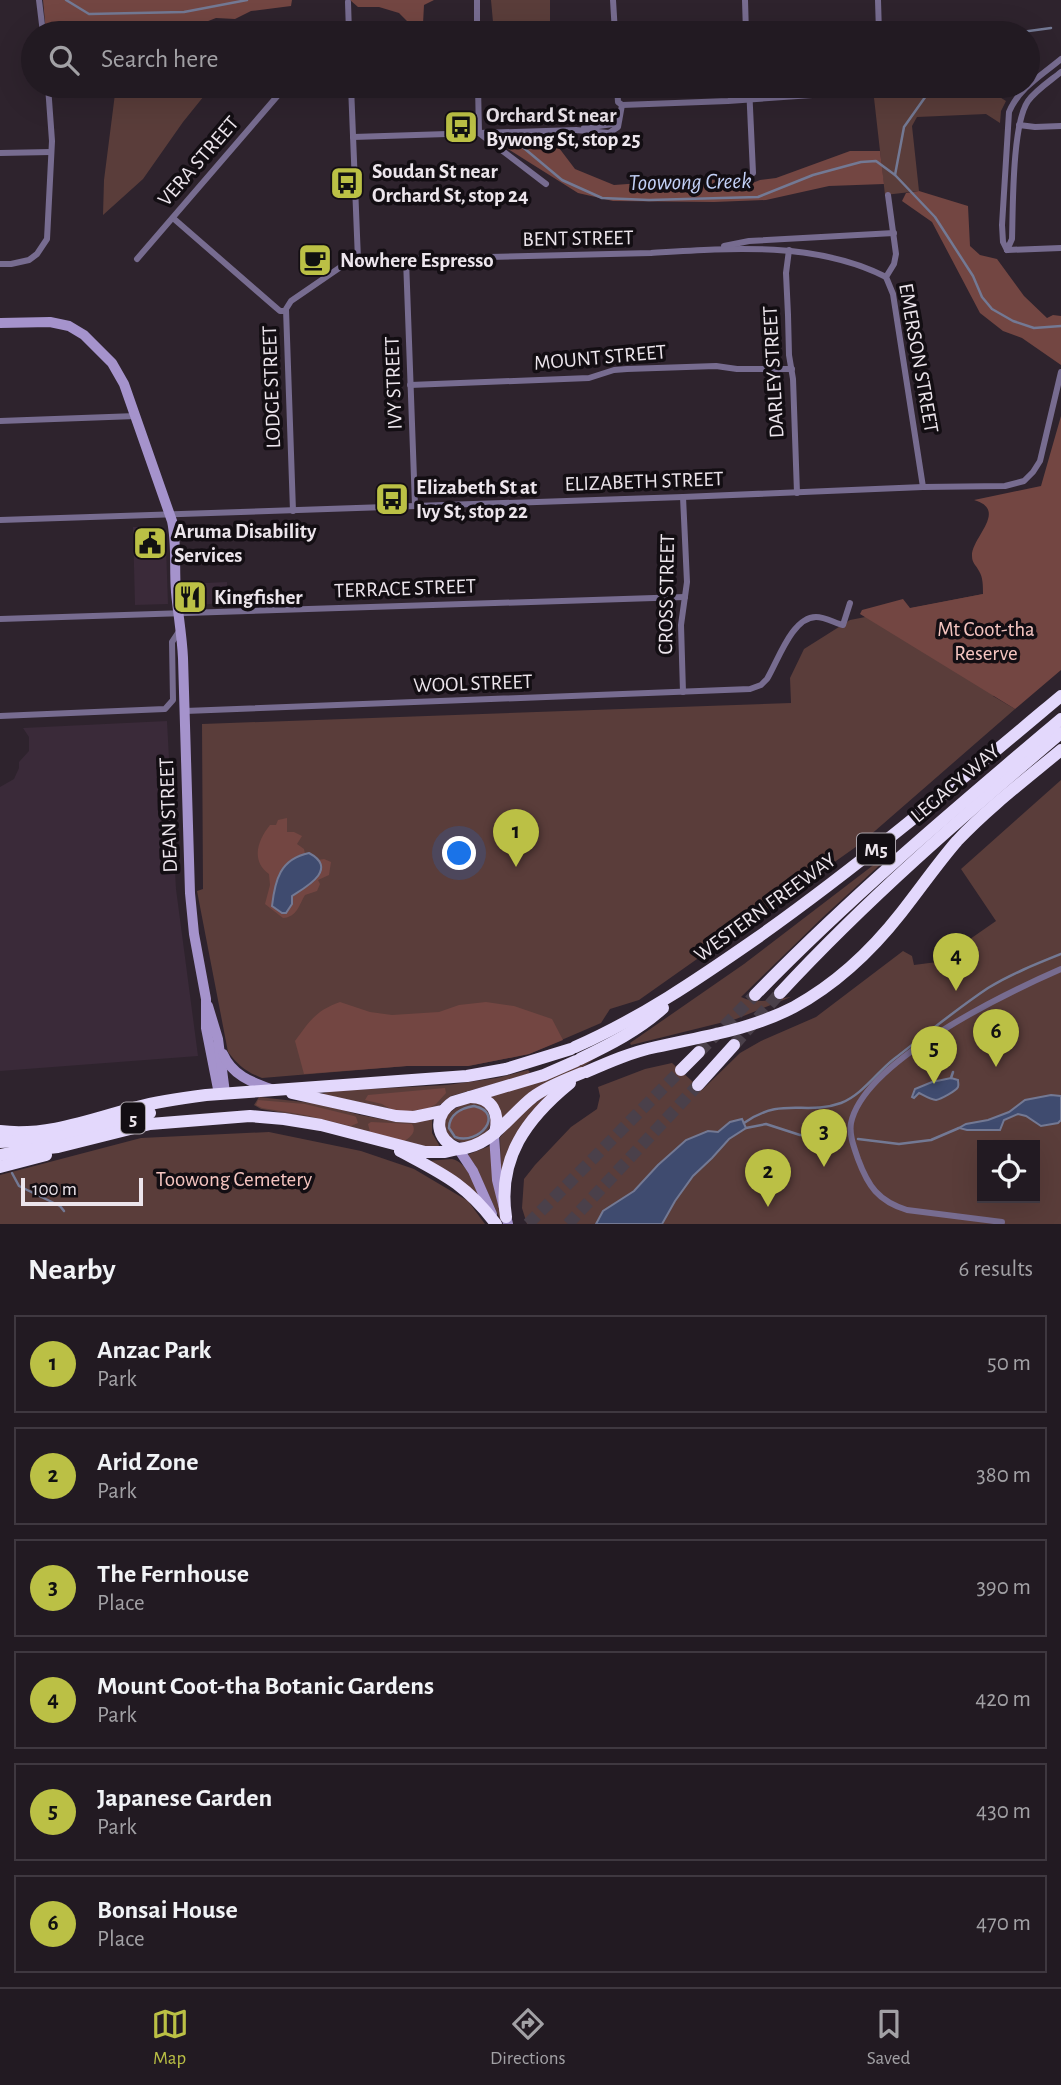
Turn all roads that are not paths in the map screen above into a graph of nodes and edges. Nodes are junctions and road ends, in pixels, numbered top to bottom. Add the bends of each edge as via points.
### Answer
1 (39, 0) edge
2 (477, 0) edge
3 (613, 0) edge
4 (745, 0) edge
5 (878, 0) edge
6 (348, 2) dead end
7 (42, 21) edge
8 (349, 21) edge
9 (477, 21) edge
10 (614, 21) edge
11 (746, 21) edge
12 (879, 21) edge
13 (1061, 59) edge
14 (1061, 72) edge
15 (1040, 77) edge
16 (1040, 90) edge
17 (49, 98) edge
18 (276, 98) edge
19 (351, 98) edge
20 (478, 98) edge
21 (618, 98) edge
22 (765, 98) edge
23 (1017, 98) edge
24 (1030, 98) edge
25 (750, 99) junction
26 (622, 106) junction
27 (1019, 125) junction
28 (1061, 126) edge
29 (479, 133) junction
30 (353, 137) junction
31 (51, 152) junction
32 (0, 153) edge
33 (753, 173) dead end
34 (546, 184) dead end
35 (888, 195) dead end
36 (173, 218) junction
37 (894, 233) junction
38 (715, 248) junction
39 (1061, 248) edge
40 (789, 250) junction
41 (1007, 250) junction
42 (137, 259) dead end
43 (406, 259) junction
44 (358, 260) junction
45 (0, 264) edge
46 (886, 277) junction
47 (286, 312) junction
48 (0, 323) edge
49 (792, 369) junction
50 (1061, 372) edge
51 (410, 385) junction
52 (136, 416) junction
53 (0, 421) edge
54 (923, 487) junction
55 (797, 493) junction
56 (683, 497) junction
57 (415, 506) junction
58 (293, 511) junction
59 (170, 514) junction
60 (0, 520) edge
61 (685, 597) junction
62 (850, 603) dead end
63 (179, 613) junction
64 (0, 619) edge
65 (181, 628) junction
66 (683, 692) junction
67 (1061, 696) edge
68 (185, 711) junction
69 (0, 716) edge
70 (1061, 719) edge
71 (1061, 733) edge
72 (1061, 750) edge
73 (1061, 969) edge
74 (780, 993) tunnel mouth
75 (755, 995) tunnel mouth
76 (206, 999) junction
77 (219, 1044) junction
78 (734, 1045) tunnel mouth
79 (699, 1052) tunnel mouth
80 (575, 1054) junction
81 (217, 1063) junction
82 (681, 1070) tunnel mouth
83 (583, 1073) junction
84 (698, 1085) tunnel mouth
85 (272, 1089) junction
86 (217, 1094) junction
87 (460, 1099) junction
88 (443, 1111) junction
89 (0, 1131) edge
90 (494, 1134) junction
91 (378, 1140) junction
92 (0, 1142) edge
93 (72, 1144) junction
94 (459, 1149) junction
95 (0, 1155) edge
96 (0, 1167) edge
97 (502, 1222) edge
98 (1002, 1222) dead end

1 - 7 street
2 - 9 street
3 - 10 street
4 - 11 street
5 - 12 street
6 - 8 street
13 - 15 street
14 - 16 street
17 - 31 street
18 - 36 street, VERA STREET
19 - 30 street
20 - 29 street
21 - 26 street
22 - 25 street
23 - 41 street via 1009,112 1002,225
24 - 27 street
25 - 26 street
25 - 33 street
26 - 29 street via 619,120 613,124 576,130
27 - 28 street
27 - 41 street via 1012,239
29 - 30 street
29 - 34 street
30 - 44 street
31 - 32 street
31 - 45 street via 47,239 29,260
35 - 37 street, EMERSON STREET
36 - 42 street, VERA STREET
36 - 47 street via 272,305
37 - 38 street, BENT STREET via 749,241
37 - 46 street, EMERSON STREET via 896,258
38 - 40 street, BENT STREET
38 - 43 street, BENT STREET
39 - 41 street
40 - 46 street, BENT STREET via 866,267
40 - 49 street, DARLEY STREET via 786,278
43 - 44 street, BENT STREET
43 - 51 street, IVY STREET
44 - 47 street, LODGE STREET via 342,265 295,298
46 - 54 street, EMERSON STREET via 893,294
47 - 58 street, LODGE STREET
48 - 52 street, DEAN STREET via 50,322 84,335 116,368
49 - 51 street, MOUNT STREET via 627,369 589,379
49 - 55 street, DARLEY STREET
50 - 54 street, ELIZABETH STREET via 1040,461 1024,481 1005,486
51 - 57 street, IVY STREET
52 - 53 street
52 - 59 street, DEAN STREET
54 - 55 street, ELIZABETH STREET
55 - 56 street, ELIZABETH STREET
56 - 57 street, ELIZABETH STREET
56 - 61 street, CROSS STREET
57 - 58 street, ELIZABETH STREET
58 - 59 street, ELIZABETH STREET
59 - 60 street, ELIZABETH STREET
59 - 63 street, DEAN STREET
61 - 63 street, TERRACE STREET
61 - 66 street, CROSS STREET
62 - 66 street, WOOL STREET via 843,625 817,617 795,628 761,685
63 - 64 street, TERRACE STREET
63 - 65 street, DEAN STREET
65 - 68 street, DEAN STREET
65 - 69 street, DEAN STREET via 172,642 173,700 165,709
66 - 68 street, WOOL STREET
67 - 80 highway, WESTERN FREEWAY / M5 via 845,874 682,990 651,1019 603,1048
68 - 76 street, DEAN STREET via 190,893
70 - 75 highway, LEGACY WAY / M5 via 883,871
71 - 74 highway, LEGACY WAY / M5 via 934,841
72 - 83 highway via 962,836 867,952 818,993 745,1027 636,1052
73 - 98 street via 1007,993 907,1053 875,1082 852,1123 852,1143 865,1179 892,1205
76 - 77 street, DEAN STREET
76 - 81 street, DEAN STREET via 206,1025
77 - 81 street, DEAN STREET
77 - 85 street via 233,1070
78 - 84 highway
79 - 82 highway
80 - 85 highway via 467,1076
80 - 87 highway via 544,1075
81 - 86 street, DEAN STREET via 226,1088
83 - 90 highway via 535,1096
83 - 97 highway via 540,1109 517,1144 504,1183
85 - 86 highway, 5
85 - 88 highway via 396,1116
86 - 89 highway via 166,1100 60,1129
86 - 92 highway, 5 via 59,1138
87 - 88 highway
87 - 90 highway via 479,1097 491,1104 497,1117
88 - 94 highway via 440,1132
90 - 94 highway, 5
90 - 97 street
91 - 93 highway, 5 via 321,1125 250,1116 150,1124
91 - 94 highway, 5 via 425,1152
91 - 97 highway via 456,1183
93 - 95 highway
93 - 96 highway, 5
94 - 97 street

